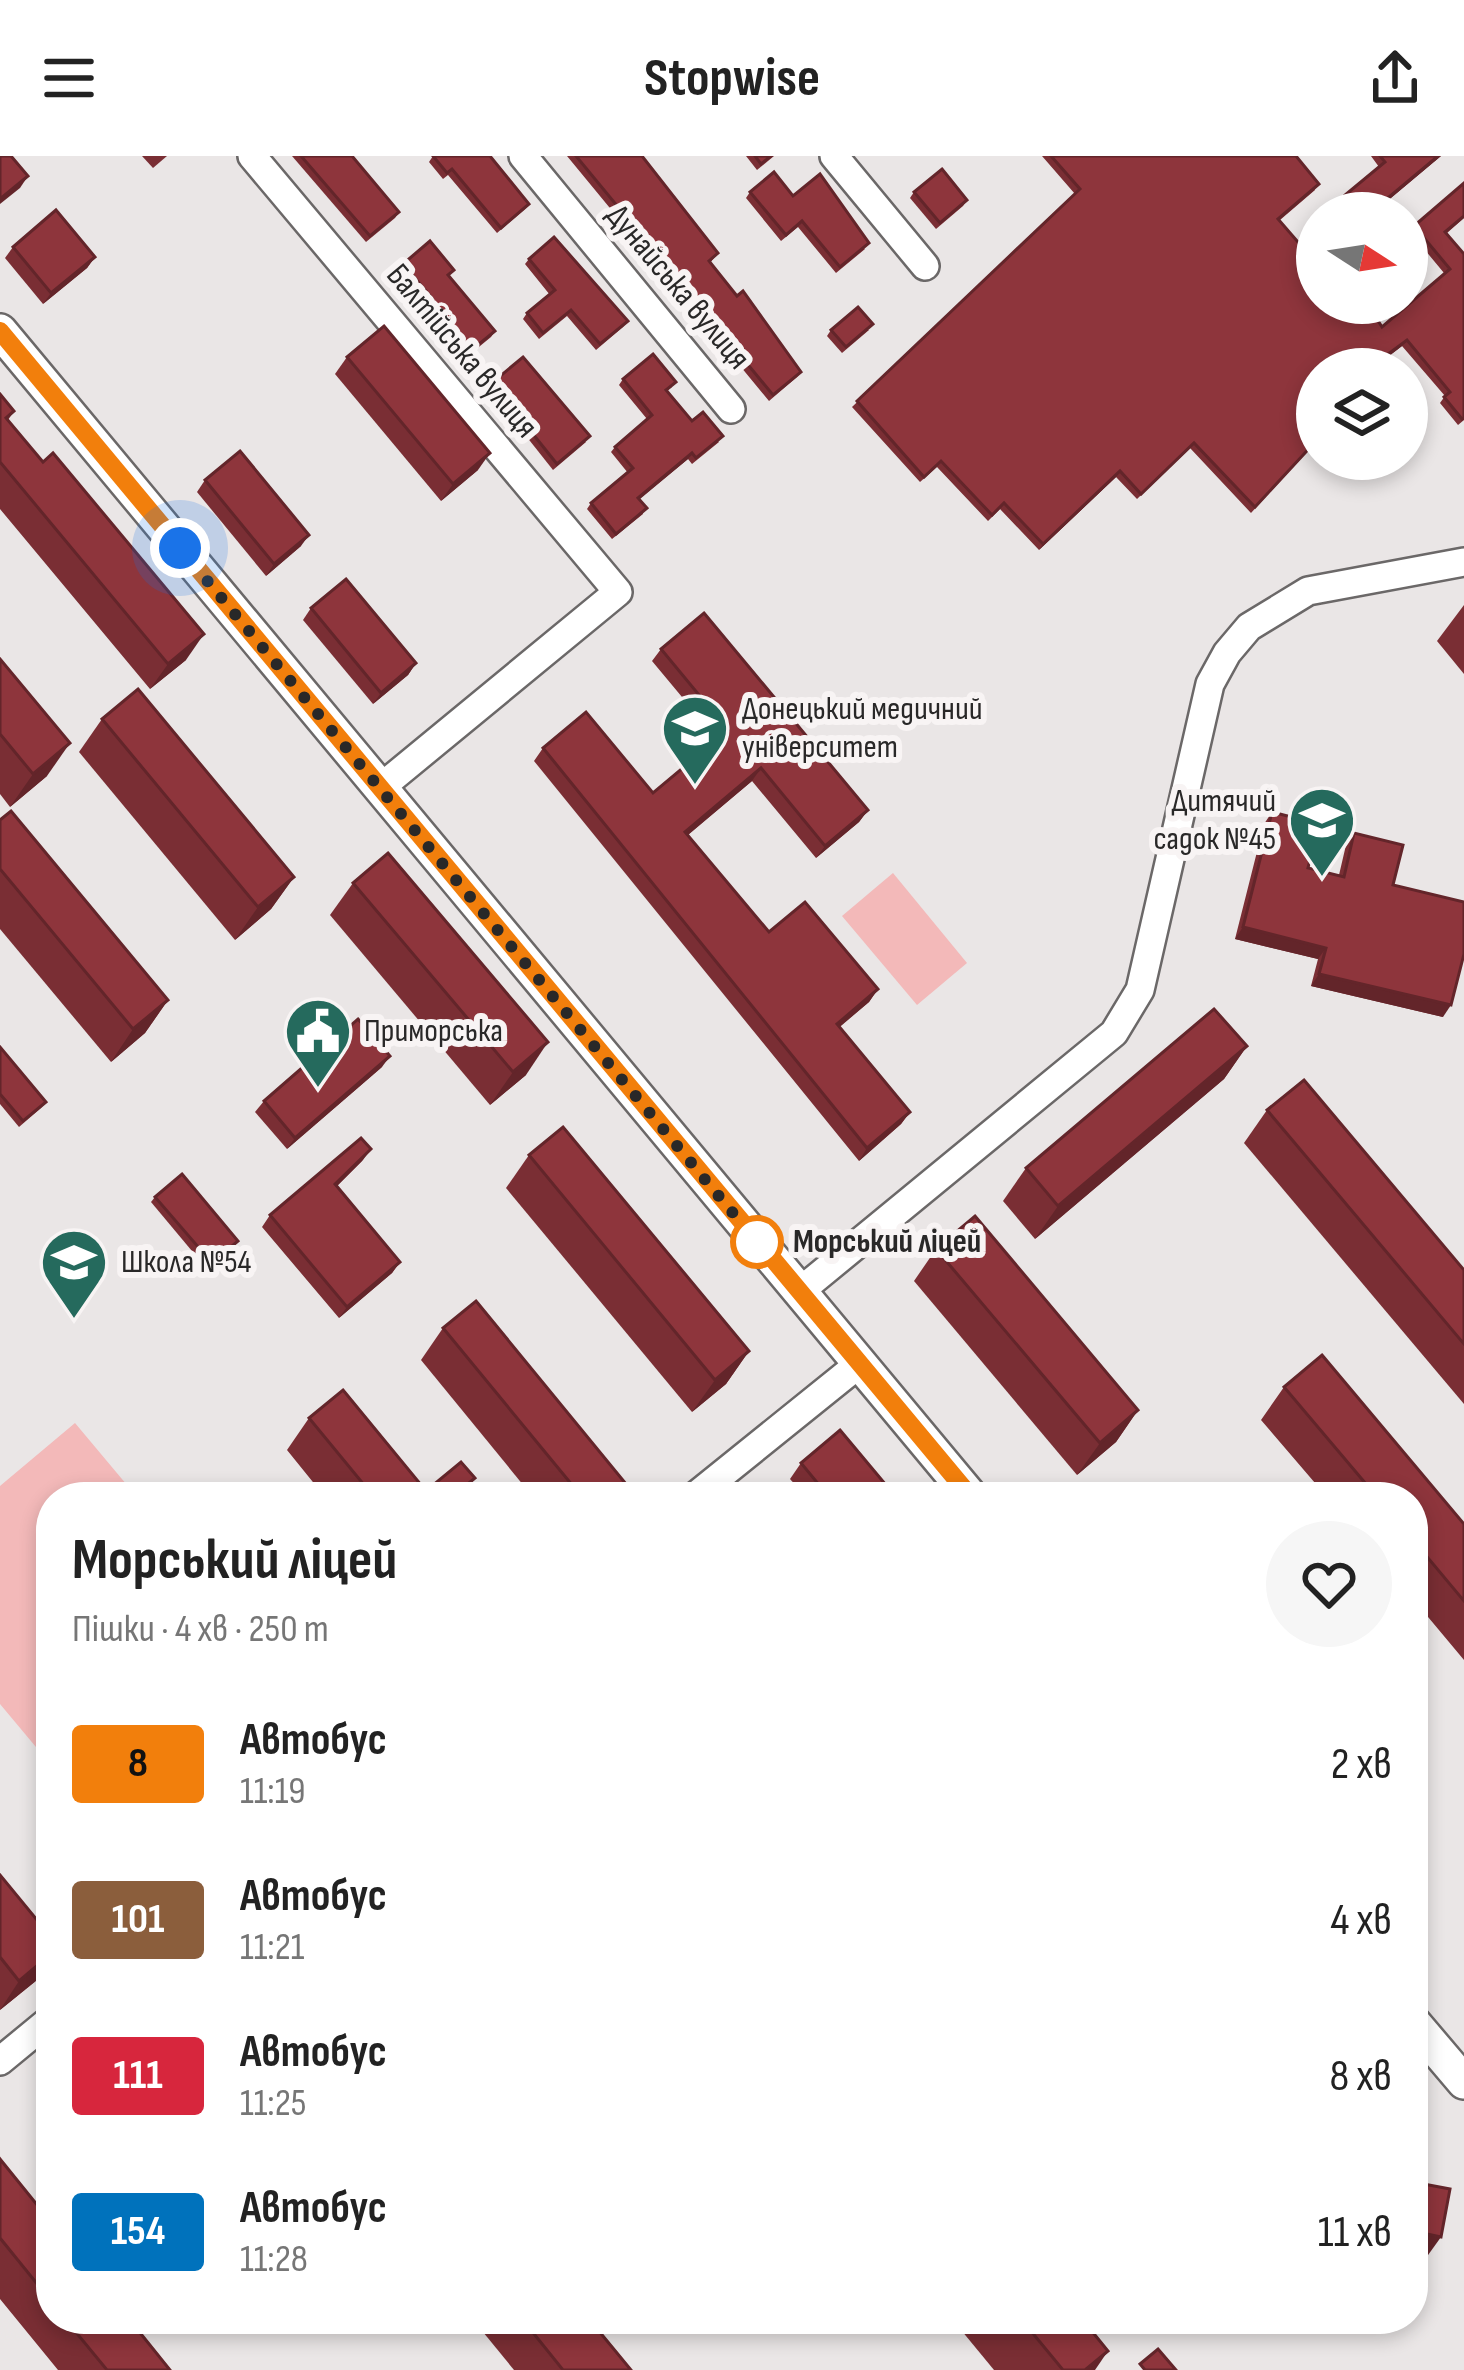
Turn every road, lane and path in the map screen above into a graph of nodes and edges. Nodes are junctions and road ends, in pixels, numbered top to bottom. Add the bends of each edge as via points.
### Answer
1 (252, 156) edge
2 (523, 156) edge
3 (834, 156) edge
4 (925, 266) dead end
5 (0, 331) edge
6 (731, 409) dead end
7 (1464, 562) edge
8 (380, 788) junction
9 (799, 1292) junction
10 (859, 1364) junction
11 (713, 1482) edge
12 (958, 1482) edge
13 (36, 2031) edge
14 (1428, 2040) edge
15 (0, 2061) edge
16 (1464, 2082) edge

1 - 8 street, Балтійська вулиця via 618,592
2 - 6 street, Дунайська вулиця
3 - 4 street
5 - 8 main road
7 - 9 street via 1308,591 1249,627 1210,684 1130,1013
8 - 9 main road
9 - 10 main road
10 - 11 street
10 - 12 main road
13 - 15 street
14 - 16 main road

